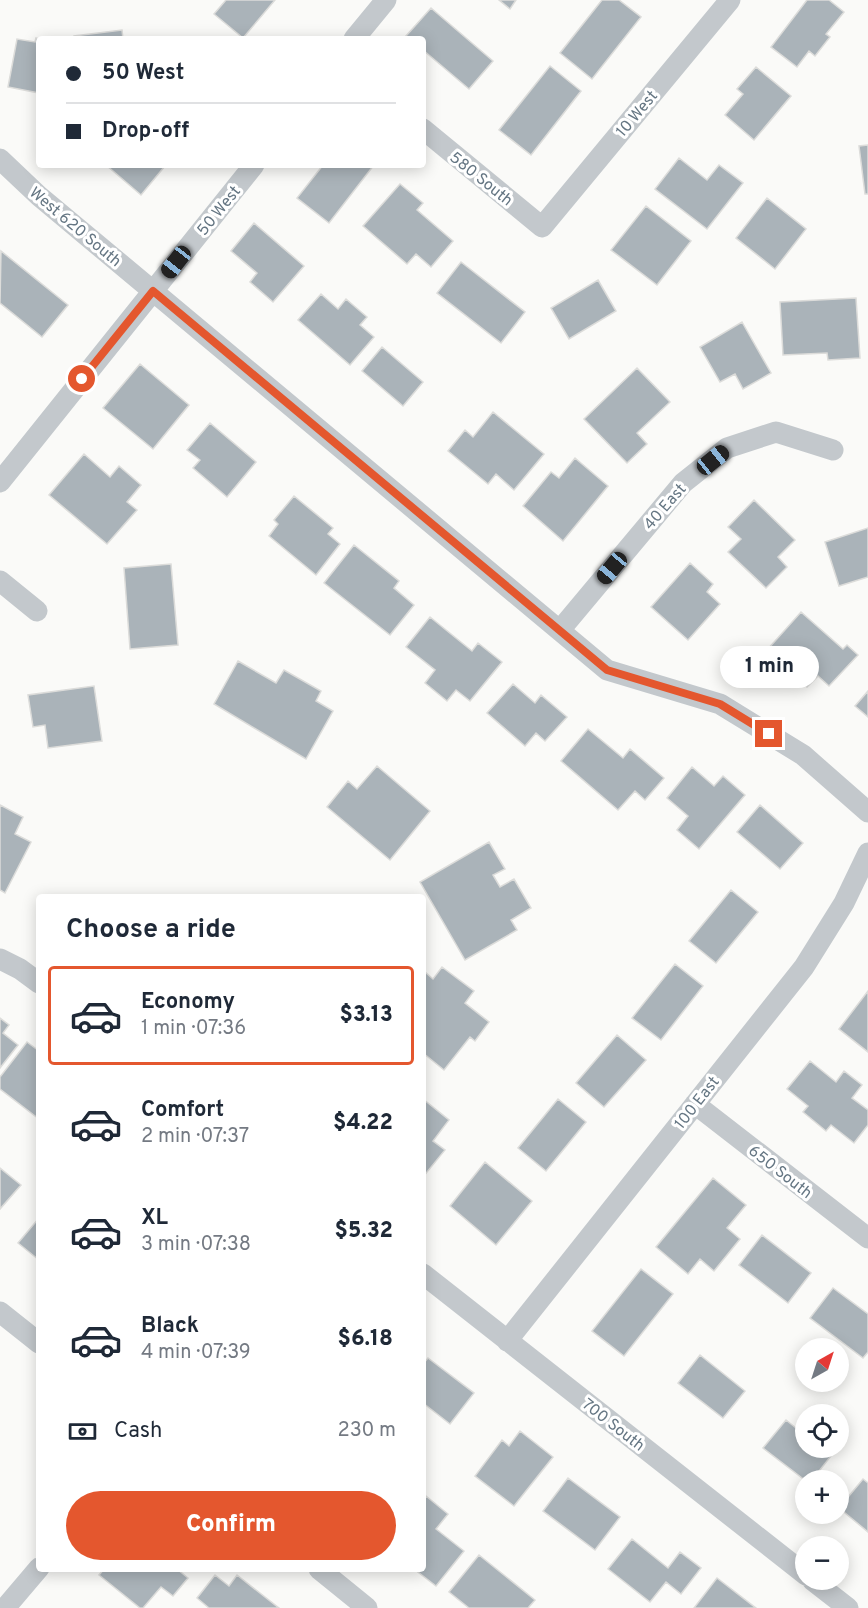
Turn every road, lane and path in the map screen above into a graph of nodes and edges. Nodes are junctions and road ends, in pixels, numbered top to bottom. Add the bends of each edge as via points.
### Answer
1 (386, 0) edge
2 (730, 0) edge
3 (356, 36) edge
4 (426, 131) edge
5 (0, 159) edge
6 (252, 168) edge
7 (542, 227) joint
8 (153, 291) junction
9 (833, 450) dead end
10 (0, 482) edge
11 (0, 581) edge
12 (37, 611) dead end
13 (560, 630) junction
14 (868, 812) edge
15 (868, 853) edge
16 (0, 959) edge
17 (36, 980) edge
18 (695, 1104) junction
19 (868, 1238) edge
20 (426, 1276) edge
21 (0, 1312) edge
22 (36, 1341) edge
23 (507, 1341) junction
24 (795, 1566) edge
25 (36, 1572) edge
26 (323, 1572) edge
27 (825, 1590) edge
28 (5, 1608) edge
29 (367, 1608) edge
30 (848, 1608) edge

1 - 3 street
2 - 7 street, 10 West
4 - 7 street, 580 South
5 - 8 street, West 620 South
6 - 8 street, 50 West
8 - 10 street, 50 West
8 - 13 street, West 620 South
9 - 13 street, 40 East via 776,432 728,448 683,483
11 - 12 street
13 - 14 street, West 620 South via 607,670 720,704 803,755
15 - 18 street, 100 East via 844,903 804,967
16 - 17 street
18 - 19 street, 650 South
18 - 23 street, 100 East
20 - 23 street, 700 South
21 - 22 street
23 - 24 street, 700 South
25 - 28 street
26 - 29 street
27 - 30 street

